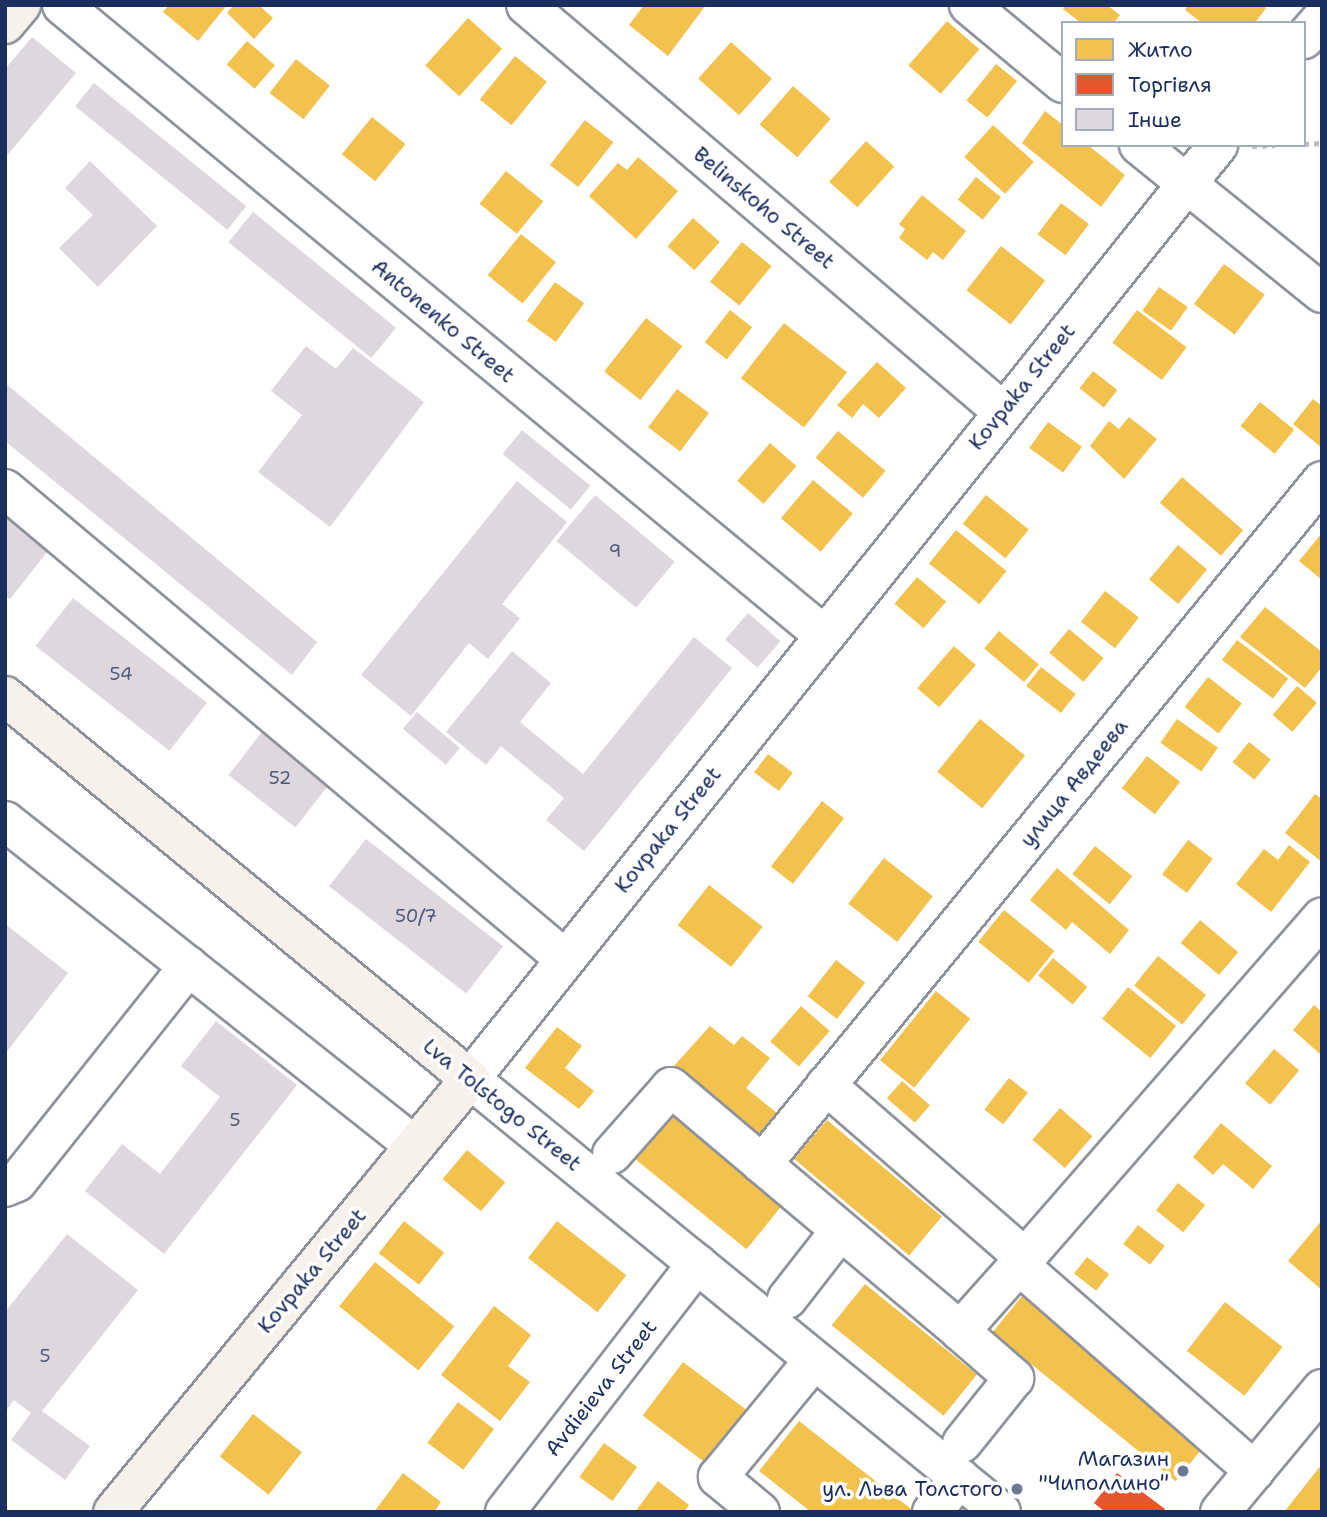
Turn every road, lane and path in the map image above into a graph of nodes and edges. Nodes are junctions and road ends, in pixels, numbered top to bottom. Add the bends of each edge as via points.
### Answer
1 (21, 5) edge
2 (62, 5) edge
3 (526, 5) edge
4 (969, 5) edge
5 (1322, 18) edge
6 (5, 24) edge
7 (1306, 37) edge
8 (1061, 81) edge
9 (1141, 147) edge
10 (1233, 147) edge
11 (1187, 184) junction
12 (1322, 293) edge
13 (1002, 411) junction
14 (1322, 481) edge
15 (5, 489) edge
16 (825, 636) junction
17 (5, 696) edge
18 (5, 821) edge
19 (1322, 918) edge
20 (565, 958) junction
21 (189, 966) junction
22 (470, 1079) junction
23 (826, 1085) junction
24 (415, 1146) junction
25 (612, 1154) dead end
26 (762, 1164) junction
27 (5, 1187) edge
28 (840, 1231) junction
29 (1022, 1262) junction
30 (697, 1264) junction
31 (787, 1298) dead end
32 (960, 1331) junction
33 (814, 1360) junction
34 (1322, 1389) edge
35 (961, 1461) junction
36 (1253, 1461) junction
37 (113, 1512) edge
38 (505, 1512) edge
39 (760, 1512) edge
40 (932, 1512) edge
41 (1001, 1512) edge
42 (1220, 1512) edge

1 - 6 main road
2 - 16 street, Antonenko Street
3 - 13 street, Belinskoho Street
4 - 8 street
5 - 7 street
9 - 11 street
10 - 11 street, Kovpaka Street
11 - 12 street
11 - 13 street, Kovpaka Street
13 - 16 street, Kovpaka Street
14 - 23 street, улица Авдеева
15 - 20 street
16 - 20 street, Kovpaka Street
17 - 22 main road, Lva Tolstogo Street
18 - 21 street
19 - 29 street
20 - 22 street, Kovpaka Street
21 - 24 street
21 - 27 street via 17,1182
22 - 24 main road, Kovpaka Street
22 - 30 street, Lva Tolstogo Street
23 - 26 street, улица Авдеева
23 - 29 street
24 - 37 main road, Kovpaka Street
25 - 26 street via 671,1087
26 - 28 street
28 - 31 street
28 - 32 street
29 - 32 street
29 - 36 street
30 - 33 street, Lva Tolstogo Street
30 - 38 street, Avdieieva Street
32 - 35 street via 1014,1378
33 - 35 street, Lva Tolstogo Street
33 - 39 street via 718,1477
34 - 36 street
35 - 40 street
35 - 41 street, Lva Tolstogo Street
36 - 42 street

